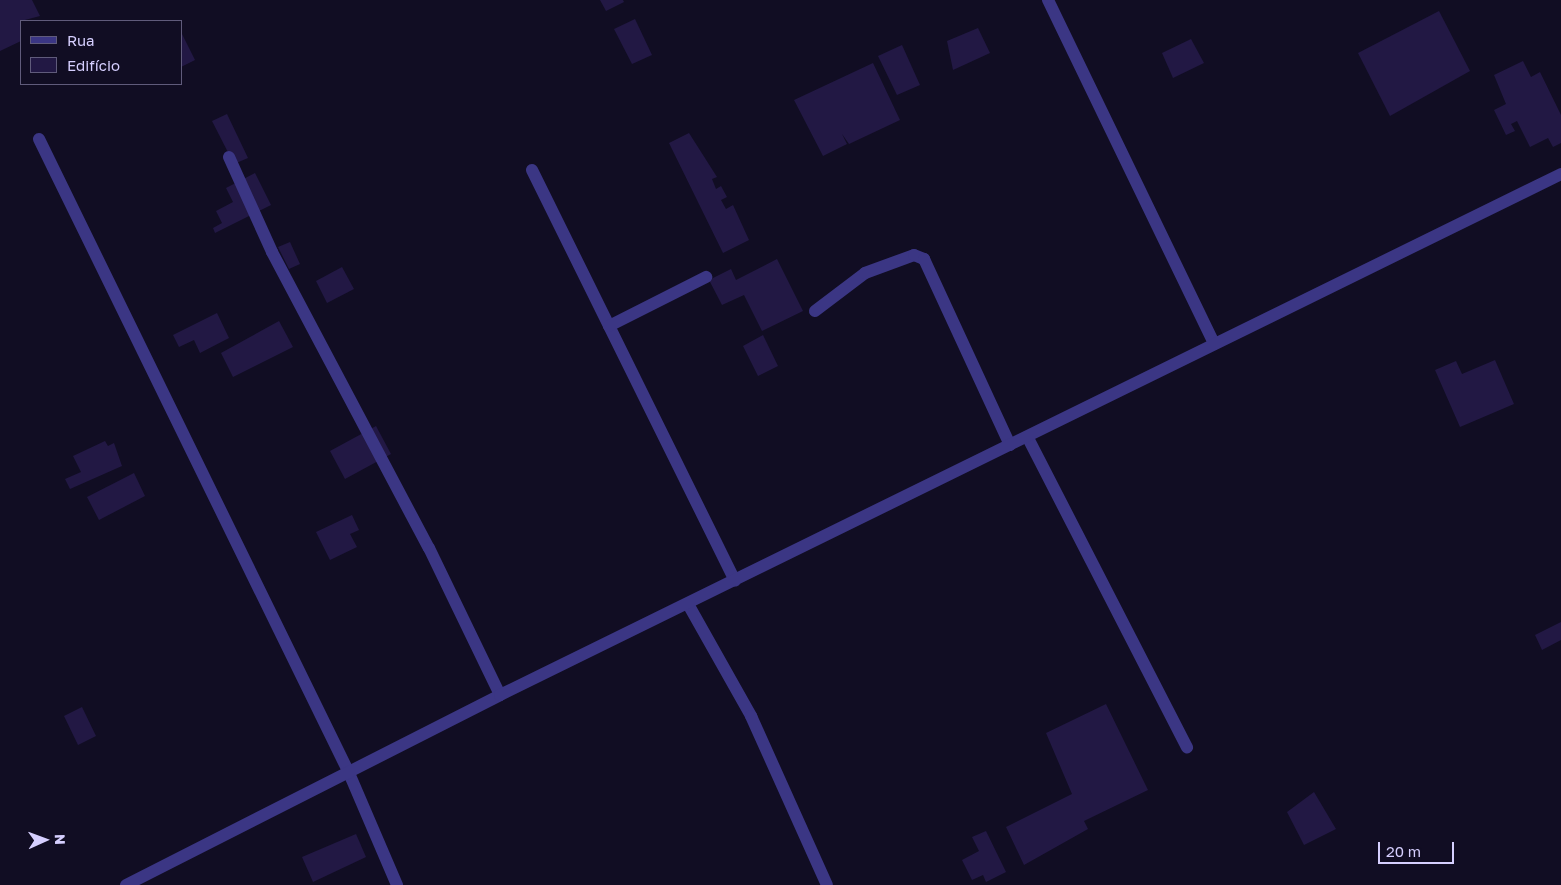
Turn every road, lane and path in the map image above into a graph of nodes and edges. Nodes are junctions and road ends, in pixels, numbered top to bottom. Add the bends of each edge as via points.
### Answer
1 (1048, 0) edge
2 (39, 139) dead end
3 (229, 157) dead end
4 (532, 170) dead end
5 (1561, 174) edge
6 (706, 277) dead end
7 (815, 311) dead end
8 (609, 326) junction
9 (1214, 344) junction
10 (1028, 438) junction
11 (1010, 445) junction
12 (735, 582) junction
13 (688, 604) junction
14 (500, 695) junction
15 (1187, 748) dead end
16 (350, 773) junction
17 (126, 885) edge
18 (397, 885) edge
19 (827, 885) edge

1 - 9 street
2 - 16 street
3 - 14 street via 272,252 429,548
4 - 8 street
5 - 9 street
6 - 8 street
7 - 11 street via 866,273 914,255 924,259
8 - 12 street
9 - 10 street
10 - 11 street
10 - 15 street
11 - 12 street
12 - 13 street
13 - 14 street
13 - 19 street via 751,716
14 - 16 street
16 - 17 street
16 - 18 street

